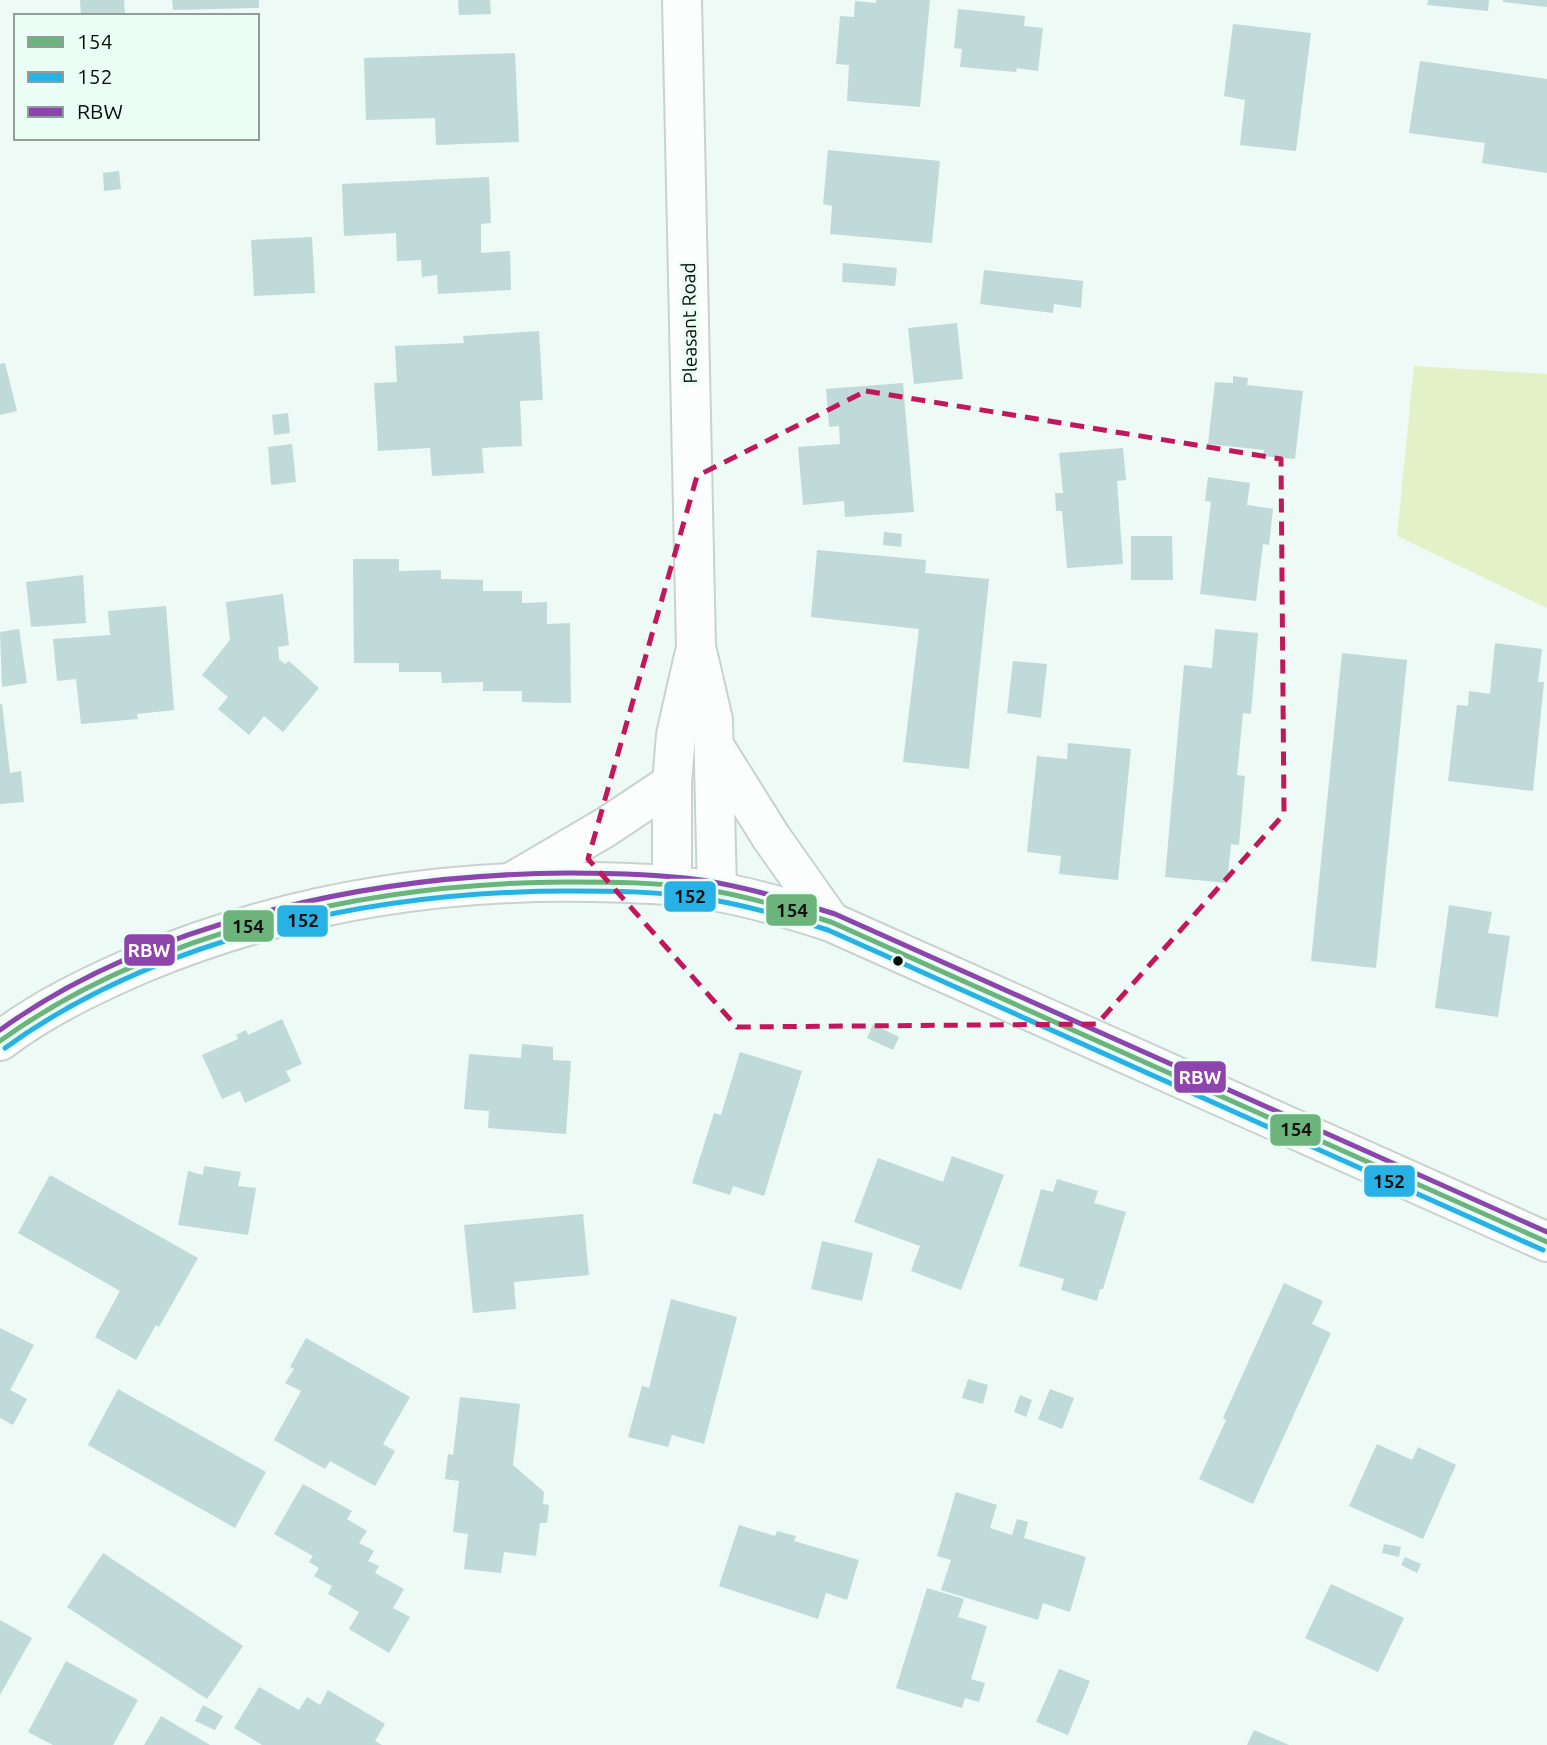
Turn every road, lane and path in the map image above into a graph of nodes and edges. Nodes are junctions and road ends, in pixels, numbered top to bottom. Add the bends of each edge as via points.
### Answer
1 (682, 0) edge
2 (696, 647) junction
3 (714, 747) junction
4 (672, 783) junction
5 (510, 883) junction
6 (672, 886) junction
7 (718, 891) junction
8 (831, 922) junction
9 (0, 1041) edge
10 (1547, 1242) edge

1 - 2 main road, Pleasant Road
2 - 3 main road, Pleasant Road via 713,720
2 - 4 main road, Pleasant Road via 676,735
3 - 7 main road, Pleasant Road
3 - 8 main road
4 - 5 main road
4 - 6 main road, Pleasant Road
5 - 6 main road
5 - 9 main road via 379,896 316,907 237,929 96,983
6 - 7 main road
7 - 8 main road
8 - 10 main road

